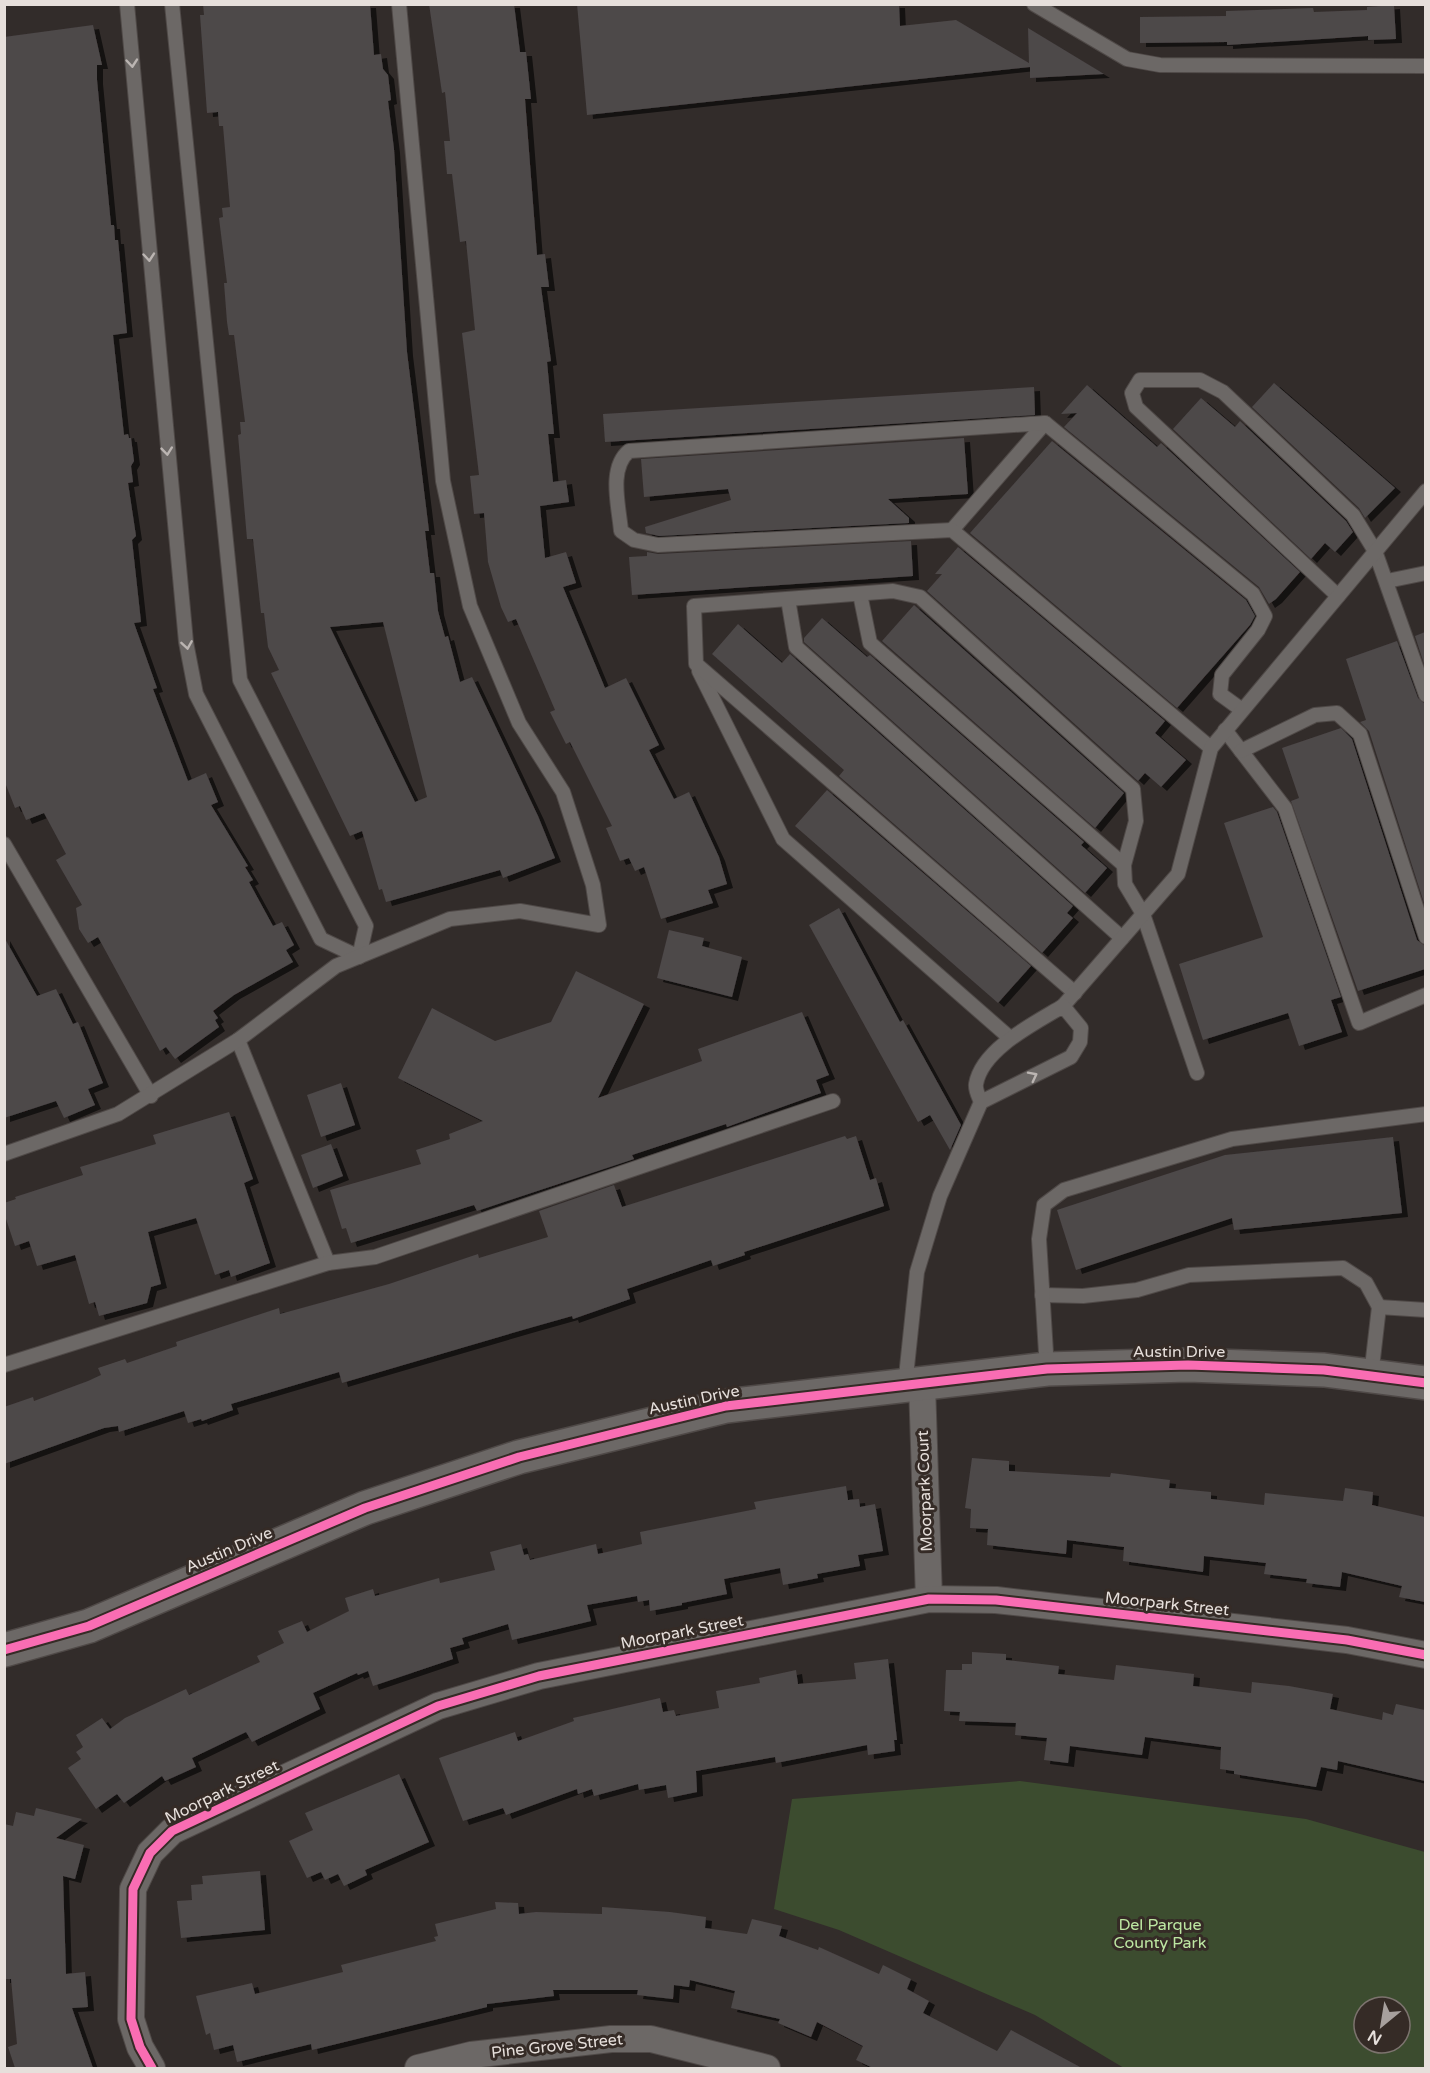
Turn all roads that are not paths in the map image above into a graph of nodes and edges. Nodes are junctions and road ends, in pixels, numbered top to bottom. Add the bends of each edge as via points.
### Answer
1 (127, 4) edge
2 (172, 4) edge
3 (399, 4) edge
4 (1034, 4) edge
5 (1425, 66) edge
6 (1045, 423) junction
7 (1425, 491) edge
8 (952, 530) junction
9 (1376, 551) junction
10 (1425, 573) edge
11 (1387, 581) junction
12 (860, 594) junction
13 (1338, 596) junction
14 (788, 599) junction
15 (696, 664) junction
16 (1425, 695) edge
17 (1242, 710) junction
18 (1225, 730) junction
19 (1211, 748) junction
20 (1241, 751) junction
21 (4, 844) edge
22 (1124, 865) junction
23 (1143, 914) junction
24 (1425, 937) edge
25 (1122, 938) junction
26 (359, 957) junction
27 (1075, 993) junction
28 (1425, 995) edge
29 (1063, 1006) junction
30 (1010, 1038) junction
31 (238, 1040) junction
32 (1197, 1073) dead end
33 (151, 1096) junction
34 (833, 1101) dead end
35 (981, 1102) junction
36 (1425, 1114) edge
37 (4, 1154) edge
38 (328, 1263) junction
39 (1042, 1295) junction
40 (1379, 1307) junction
41 (1425, 1310) edge
42 (4, 1365) edge
43 (1047, 1369) junction
44 (1371, 1376) junction
45 (1425, 1383) edge
46 (913, 1385) junction
47 (929, 1599) junction
48 (4, 1650) edge
49 (1425, 1655) edge
50 (152, 2068) edge
51 (418, 2068) edge
52 (766, 2068) edge

1 -> 26 lane via 186,642 196,694 321,939
2 - 26 lane via 240,680 366,926
3 - 26 lane via 443,482 470,606 519,723 563,792 593,885 599,925 520,911 450,919
4 - 5 lane via 1127,59 1160,65
6 - 8 lane
6 - 8 lane via 629,451 622,457 617,473 621,531 634,540 658,544
6 - 17 lane via 1253,594 1265,616 1222,675 1220,694
7 - 9 lane
8 - 19 lane
9 - 11 lane
9 - 13 lane
9 - 13 lane via 1353,515 1223,392 1200,380 1140,380 1132,393 1136,407
10 - 11 lane
11 - 16 lane
12 - 14 lane
12 - 22 lane via 870,643
12 - 22 lane via 893,591 921,597 1133,789 1136,820
13 - 17 lane
14 - 15 lane via 694,606
14 - 25 lane via 795,647
15 - 27 lane
15 - 30 lane via 783,839
17 - 18 lane
18 - 19 lane
18 - 20 lane
19 - 23 lane via 1178,874
20 - 24 lane via 1315,715 1337,713 1360,734
20 - 28 lane via 1284,808 1359,1023
21 - 33 lane
22 - 23 lane via 1125,884
23 - 25 lane
23 - 32 lane
25 - 27 lane
26 - 31 lane via 336,966
27 - 29 lane
29 - 30 lane
35 -> 29 lane via 1071,1057 1080,1042 1080,1028
30 - 35 lane via 982,1066 975,1086
31 - 33 lane
31 - 38 lane
33 - 37 lane via 118,1114
34 - 38 lane via 375,1257
35 - 46 lane via 940,1196 917,1272
36 - 39 lane via 1232,1139 1064,1190 1044,1205 1039,1239
38 - 42 lane
39 - 40 lane via 1083,1296 1137,1290 1189,1275 1343,1268 1366,1283
39 - 43 lane
40 - 41 lane
40 - 44 lane
43 - 44 main road, Austin Drive via 1188,1365 1324,1370
43 - 46 main road, Austin Drive
44 - 45 main road, Austin Drive
46 - 47 street, Moorpark Court
46 - 48 main road, Austin Drive via 726,1406 519,1457 365,1508 89,1626
47 - 49 street, Moorpark Street via 996,1600 1347,1640
47 - 50 street, Moorpark Street via 539,1676 438,1706 172,1831 150,1853 134,1889 131,2019
51 - 52 street, Pine Grove Street via 471,2055 611,2038 651,2039

